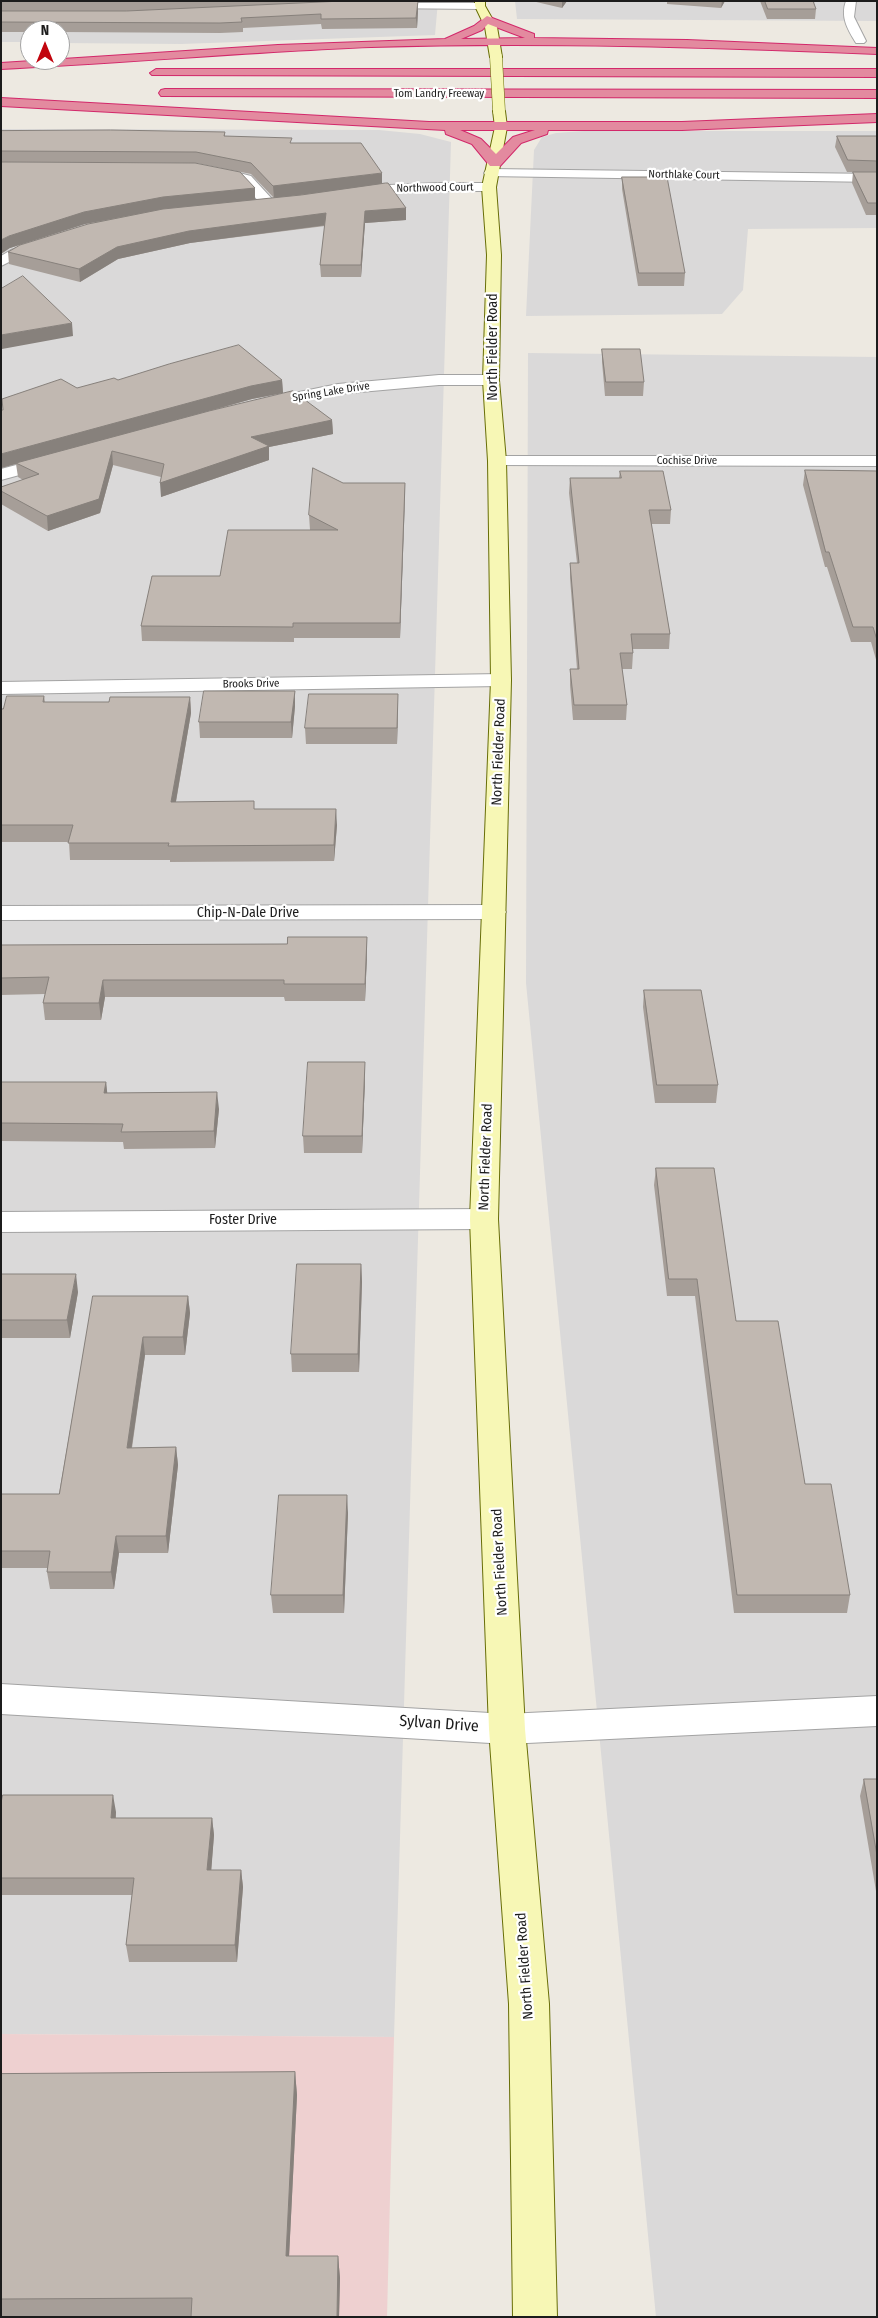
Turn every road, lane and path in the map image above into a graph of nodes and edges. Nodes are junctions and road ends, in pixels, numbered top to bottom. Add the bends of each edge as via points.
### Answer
1 (851, 1) edge
2 (480, 4) edge
3 (369, 6) edge
4 (487, 19) junction
5 (860, 41) dead end
6 (438, 42) junction
7 (494, 42) junction
8 (580, 42) junction
9 (877, 51) edge
10 (1, 66) edge
11 (1, 73) edge
12 (90, 73) dead end
13 (140, 73) dead end
14 (877, 73) edge
15 (1, 92) edge
16 (51, 92) dead end
17 (150, 93) dead end
18 (877, 94) edge
19 (1, 102) edge
20 (877, 118) edge
21 (429, 126) junction
22 (501, 127) junction
23 (558, 127) junction
24 (212, 172) edge
25 (492, 174) junction
26 (877, 178) edge
27 (339, 195) edge
28 (284, 202) edge
29 (268, 203) junction
30 (249, 206) edge
31 (60, 238) edge
32 (1, 262) edge
33 (491, 380) junction
34 (252, 406) edge
35 (66, 457) edge
36 (497, 461) junction
37 (877, 462) edge
38 (1, 475) edge
39 (501, 680) junction
40 (1, 688) edge
41 (494, 912) junction
42 (1, 913) edge
43 (484, 1219) junction
44 (1, 1222) edge
45 (1, 1699) edge
46 (877, 1711) edge
47 (507, 1728) junction
48 (535, 2317) edge

1 - 5 street via 847,10
2 - 3 street
2 - 4 main road, North Fielder Road
4 - 6 highway via 478,28
4 - 7 main road, North Fielder Road
4 - 8 highway via 514,32 541,39
6 - 7 highway
6 - 10 highway via 278,48
7 - 8 highway
7 - 22 main road, North Fielder Road, bridge
8 - 9 highway via 703,43
11 - 12 highway
13 - 14 highway, Tom Landry Freeway
15 - 16 highway
17 - 18 highway, Tom Landry Freeway
19 - 21 highway
20 - 23 highway via 692,126
21 - 22 highway
21 - 25 highway via 456,132 487,149
22 - 23 highway
22 - 25 main road, North Fielder Road
23 - 25 highway via 516,140
24 - 29 street via 246,179
25 - 26 street, Northlake Court
25 - 27 street, Northwood Court
25 - 33 main road, North Fielder Road
28 - 29 street
29 - 30 street
31 - 32 street via 16,253
33 - 34 street, Spring Lake Drive via 439,380 338,389
33 - 36 main road, North Fielder Road
35 - 38 street
36 - 37 street, Cochise Drive
36 - 39 main road, North Fielder Road
39 - 40 street, Brooks Drive
39 - 41 main road, North Fielder Road
41 - 42 street, Chip-N-Dale Drive
41 - 43 main road, North Fielder Road
43 - 44 street, Foster Drive
43 - 47 main road, North Fielder Road
45 - 47 street, Sylvan Drive
46 - 47 street, Sylvan Drive
47 - 48 main road, North Fielder Road via 529,2004

